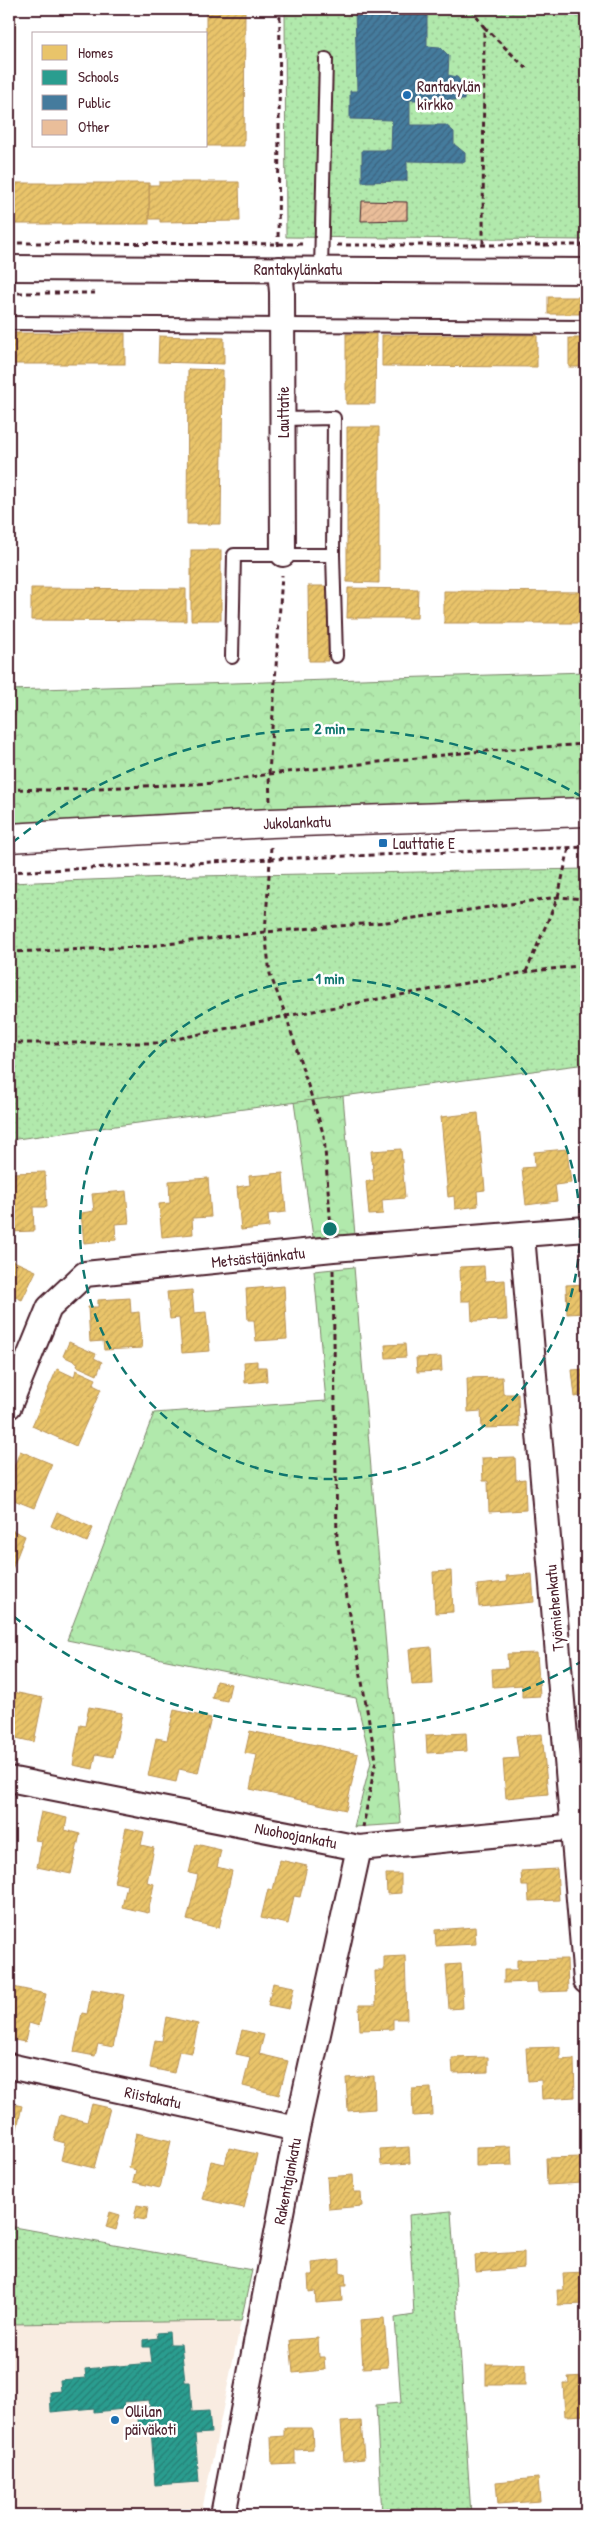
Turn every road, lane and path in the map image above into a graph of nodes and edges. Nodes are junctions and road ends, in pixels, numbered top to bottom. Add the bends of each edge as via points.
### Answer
1 (280, 9) edge
2 (471, 9) edge
3 (484, 27) junction
4 (326, 59) dead end
5 (529, 71) dead end
6 (9, 243) edge
7 (278, 244) junction
8 (322, 245) junction
9 (484, 245) junction
10 (586, 245) edge
11 (9, 268) edge
12 (280, 269) junction
13 (320, 269) junction
14 (586, 270) edge
15 (9, 323) edge
16 (282, 325) junction
17 (586, 327) edge
18 (282, 419) junction
19 (283, 554) junction
20 (333, 555) junction
21 (336, 656) dead end
22 (232, 657) dead end
23 (586, 744) edge
24 (269, 774) junction
25 (9, 789) edge
26 (586, 812) edge
27 (270, 823) junction
28 (9, 838) edge
29 (586, 847) edge
30 (569, 848) junction
31 (271, 859) junction
32 (9, 872) edge
33 (558, 897) junction
34 (586, 899) edge
35 (265, 932) junction
36 (9, 952) edge
37 (586, 965) edge
38 (526, 972) junction
39 (286, 1016) junction
40 (9, 1043) edge
41 (586, 1229) edge
42 (522, 1235) junction
43 (333, 1249) junction
44 (9, 1406) edge
45 (9, 1779) edge
46 (580, 1826) edge
47 (359, 1848) junction
48 (586, 1981) edge
49 (9, 2066) edge
50 (297, 2128) junction
51 (223, 2515) edge

1 - 7 path
2 - 3 path
3 - 5 path
3 - 9 path
4 - 8 lane
6 - 7 path
7 - 8 path
7 - 12 path
8 - 9 path
8 - 13 lane
9 - 10 path
11 - 12 street, Rantakylänkatu
12 - 13 street, Rantakylänkatu
12 - 16 street, Lauttatie
13 - 14 street, Rantakylänkatu
15 - 16 lane
16 - 17 lane
16 - 18 street, Lauttatie
18 - 19 street, Lauttatie
18 - 20 lane via 334,418
19 - 20 lane
19 - 22 lane via 234,555
19 - 24 path
20 - 21 lane
23 - 24 path via 472,752
24 - 25 path via 217,783
24 - 27 path
26 - 27 main road, Jukolankatu
27 - 28 main road, Jukolankatu
27 - 31 path
29 - 30 path
30 - 31 path
30 - 33 path
31 - 32 path
31 - 35 path
33 - 34 path
33 - 35 path via 386,922
33 - 38 path
35 - 36 path via 142,947
35 - 39 path via 270,974
37 - 38 path
38 - 39 path
39 - 40 path via 157,1043
39 - 43 path via 324,1136
41 - 42 street, Metsästäjänkatu
42 - 43 street, Metsästäjänkatu
42 - 46 street, Työmiehenkatu
43 - 44 street, Metsästäjänkatu via 85,1274 49,1308
43 - 47 path via 337,1542 376,1760
45 - 47 street, Nuohoojankatu
46 - 47 street, Nuohoojankatu
46 - 48 street, Työmiehenkatu
47 - 50 street, Rakentajankatu
49 - 50 street, Riistakatu
50 - 51 street, Rakentajankatu

